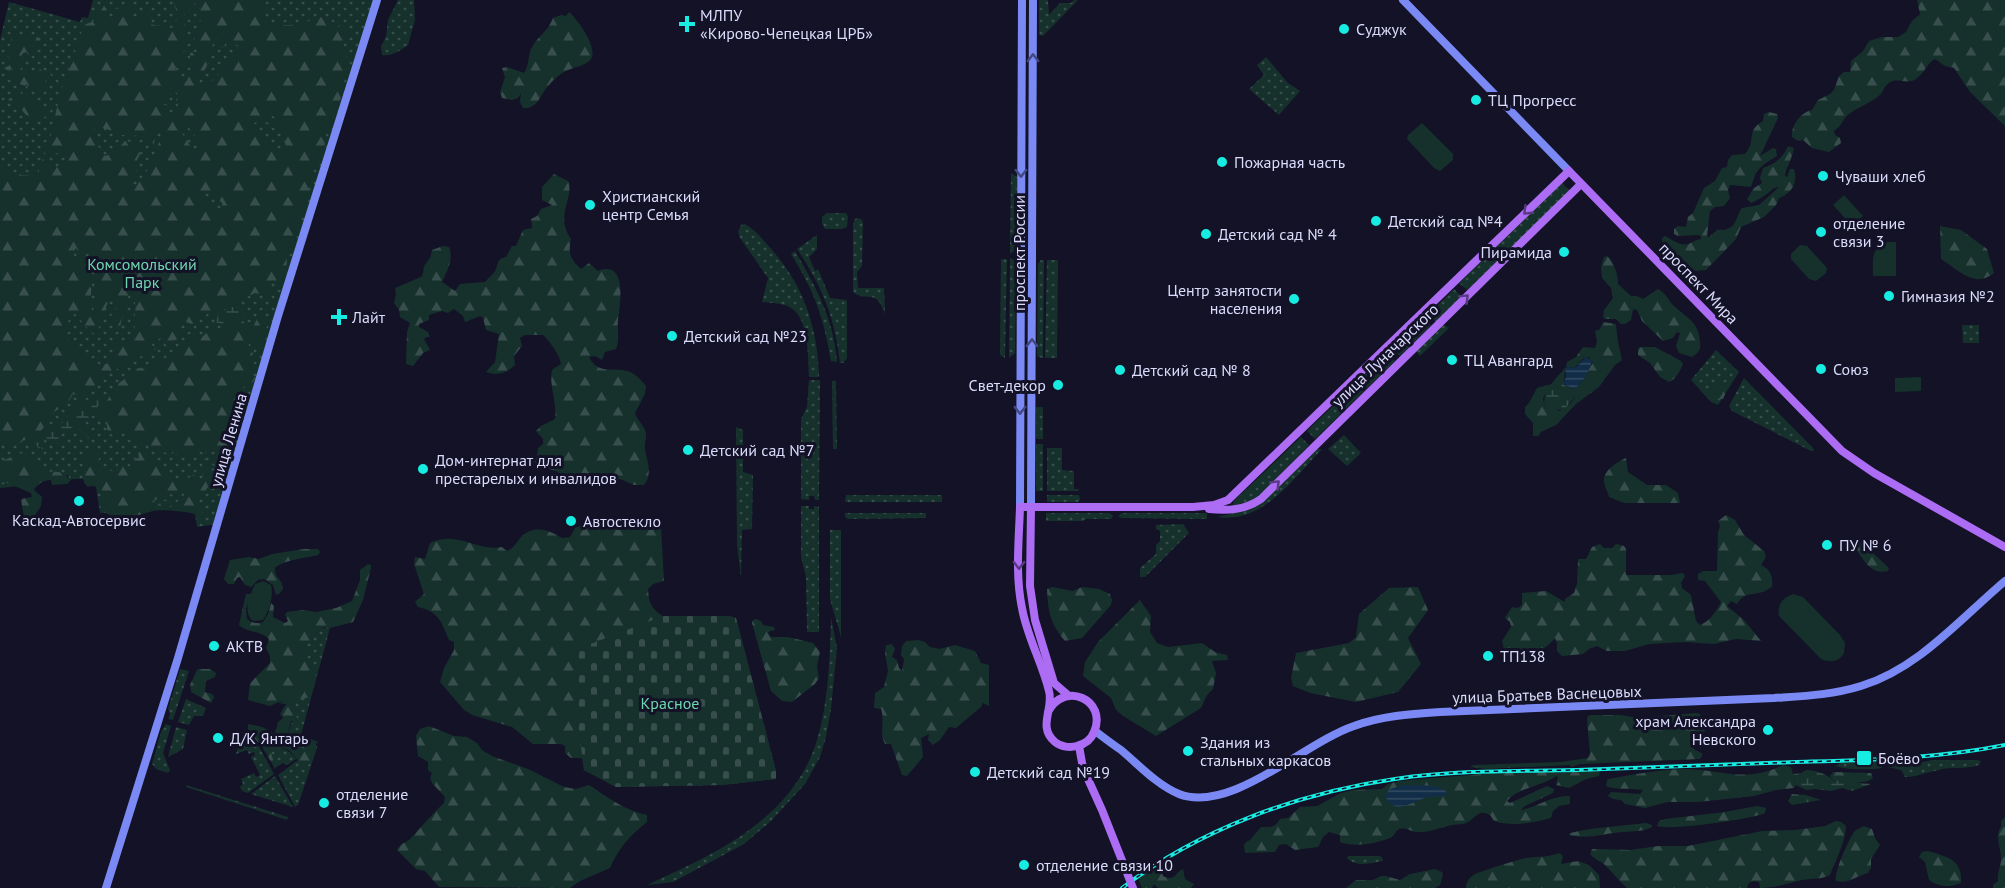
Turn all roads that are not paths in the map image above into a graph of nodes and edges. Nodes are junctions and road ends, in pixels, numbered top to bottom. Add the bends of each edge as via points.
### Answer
1 (377, 0) edge
2 (1022, 0) edge
3 (1033, 0) edge
4 (1403, 0) edge
5 (1569, 171) junction
6 (1581, 184) junction
7 (1020, 507) junction
8 (1031, 507) junction
9 (1193, 507) junction
10 (2005, 547) edge
11 (2005, 581) edge
12 (1069, 696) junction
13 (1048, 712) junction
14 (1095, 731) junction
15 (1079, 746) junction
16 (106, 888) edge
17 (1133, 888) edge

1 - 16 main road, улица Ленина
2 -> 7 main road, проспект России
8 -> 3 main road, проспект России
4 - 5 main road, проспект Мира
5 - 6 main road, проспект Мира
5 -> 9 main road, улица Луначарского via 1236,494 1219,504
9 -> 6 main road, улица Луначарского via 1234,510 1261,499
6 - 10 main road, проспект Мира via 1842,451
7 - 8 main road, улица Луначарского
7 -> 13 main road via 1020,597 1048,688
8 - 9 main road, улица Луначарского
8 - 12 main road via 1030,586 1035,620 1054,683
11 - 14 main road, улица Братьев Васнецовых via 1910,662 1862,686 1812,696 1440,712 1384,718 1327,737 1255,780 1214,798 1191,797 1170,789
12 - 13 main road via 1058,699
12 - 14 main road via 1091,704
13 - 15 main road via 1046,729 1057,744
14 - 15 main road
15 - 17 main road, bridge via 1083,768

